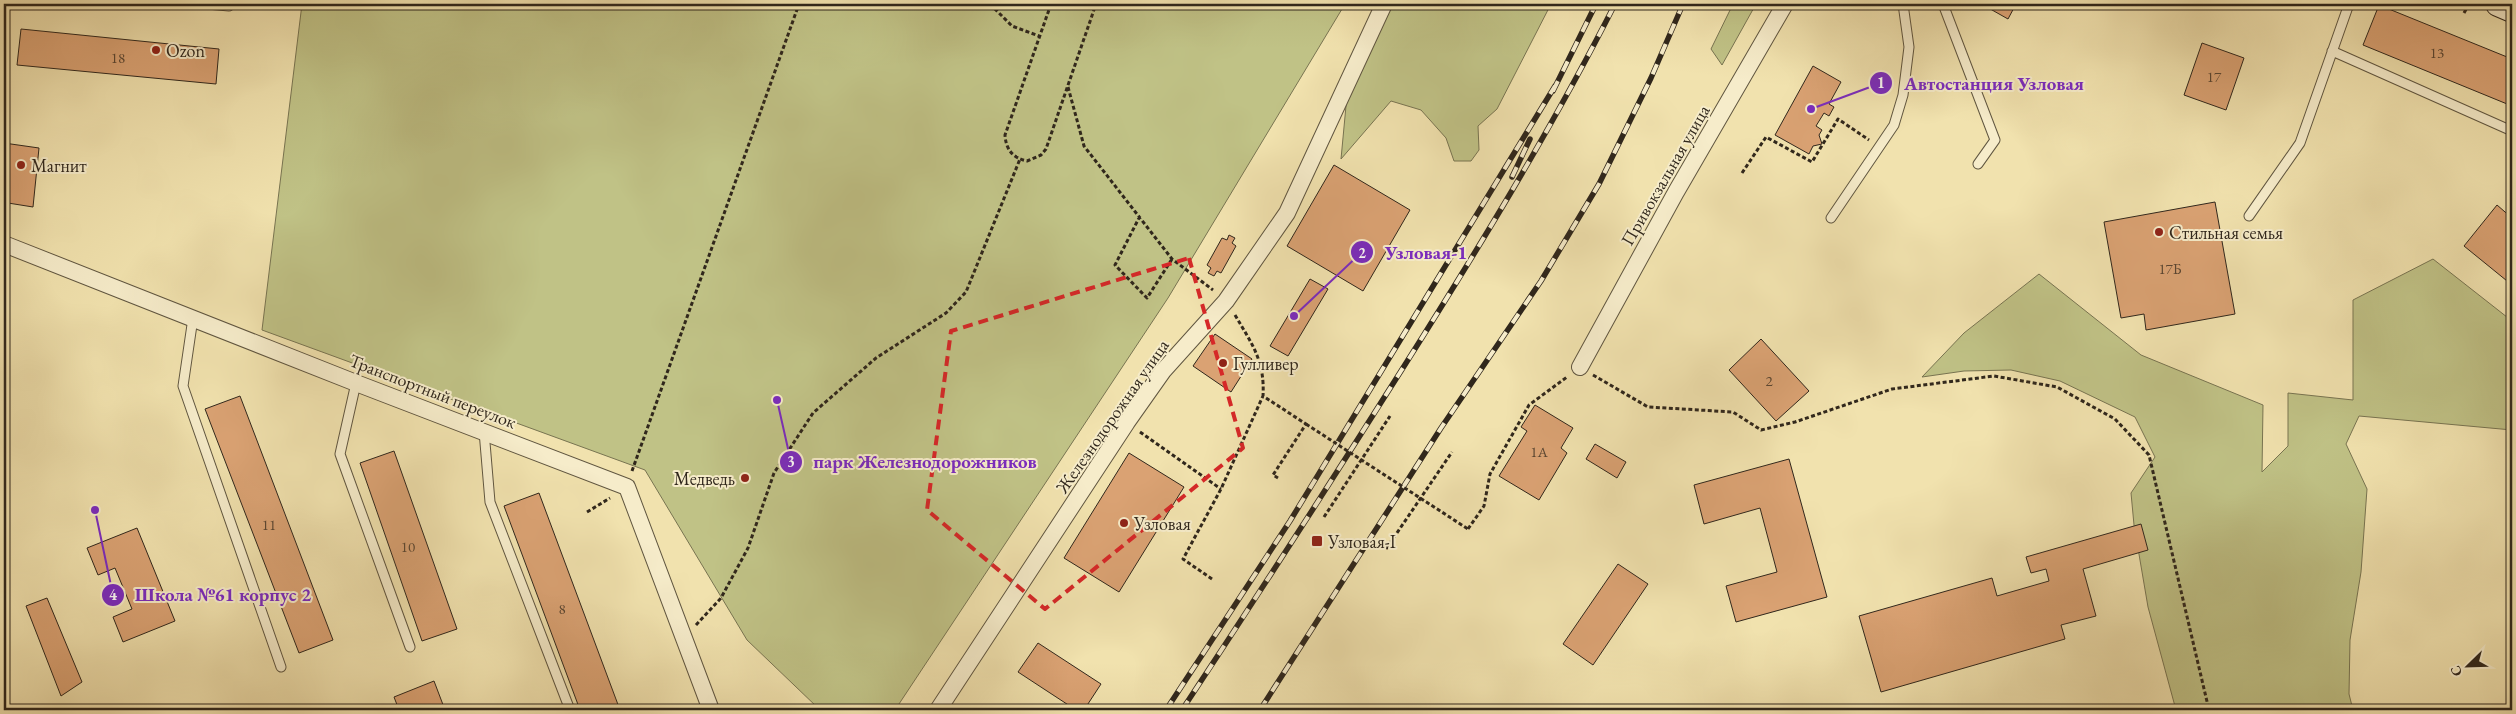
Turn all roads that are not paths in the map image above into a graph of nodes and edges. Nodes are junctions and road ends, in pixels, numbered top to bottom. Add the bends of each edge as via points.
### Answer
1 (208, 4) edge
2 (1384, 4) edge
3 (1785, 4) edge
4 (1903, 4) edge
5 (1943, 4) edge
6 (2349, 4) edge
7 (2498, 4) edge
8 (229, 6) dead end
9 (2512, 10) edge
10 (2332, 51) junction
11 (2512, 131) edge
12 (1978, 164) dead end
13 (2249, 216) dead end
14 (1831, 218) dead end
15 (4, 244) edge
16 (193, 318) junction
17 (1580, 367) road end
18 (356, 383) junction
19 (484, 431) junction
20 (410, 647) dead end
21 (281, 667) dead end
22 (570, 710) edge
23 (711, 710) edge
24 (938, 710) edge

1 - 8 lane
2 - 24 street, Железнодорожная улица via 1287,213 1226,301 1164,370 1127,422
3 - 17 street, Привокзальная улица
4 - 14 lane via 1909,47 1903,95 1894,125
5 - 12 lane via 1995,140
6 - 10 lane
7 - 9 main road
10 - 11 lane
10 - 13 lane via 2300,143
15 - 16 street, Транспортный переулок
16 - 18 street, Транспортный переулок
16 - 21 lane via 183,386
18 - 19 street, Транспортный переулок
18 - 20 lane via 340,454
19 - 22 lane via 490,502
19 - 23 street, Транспортный переулок via 627,487

